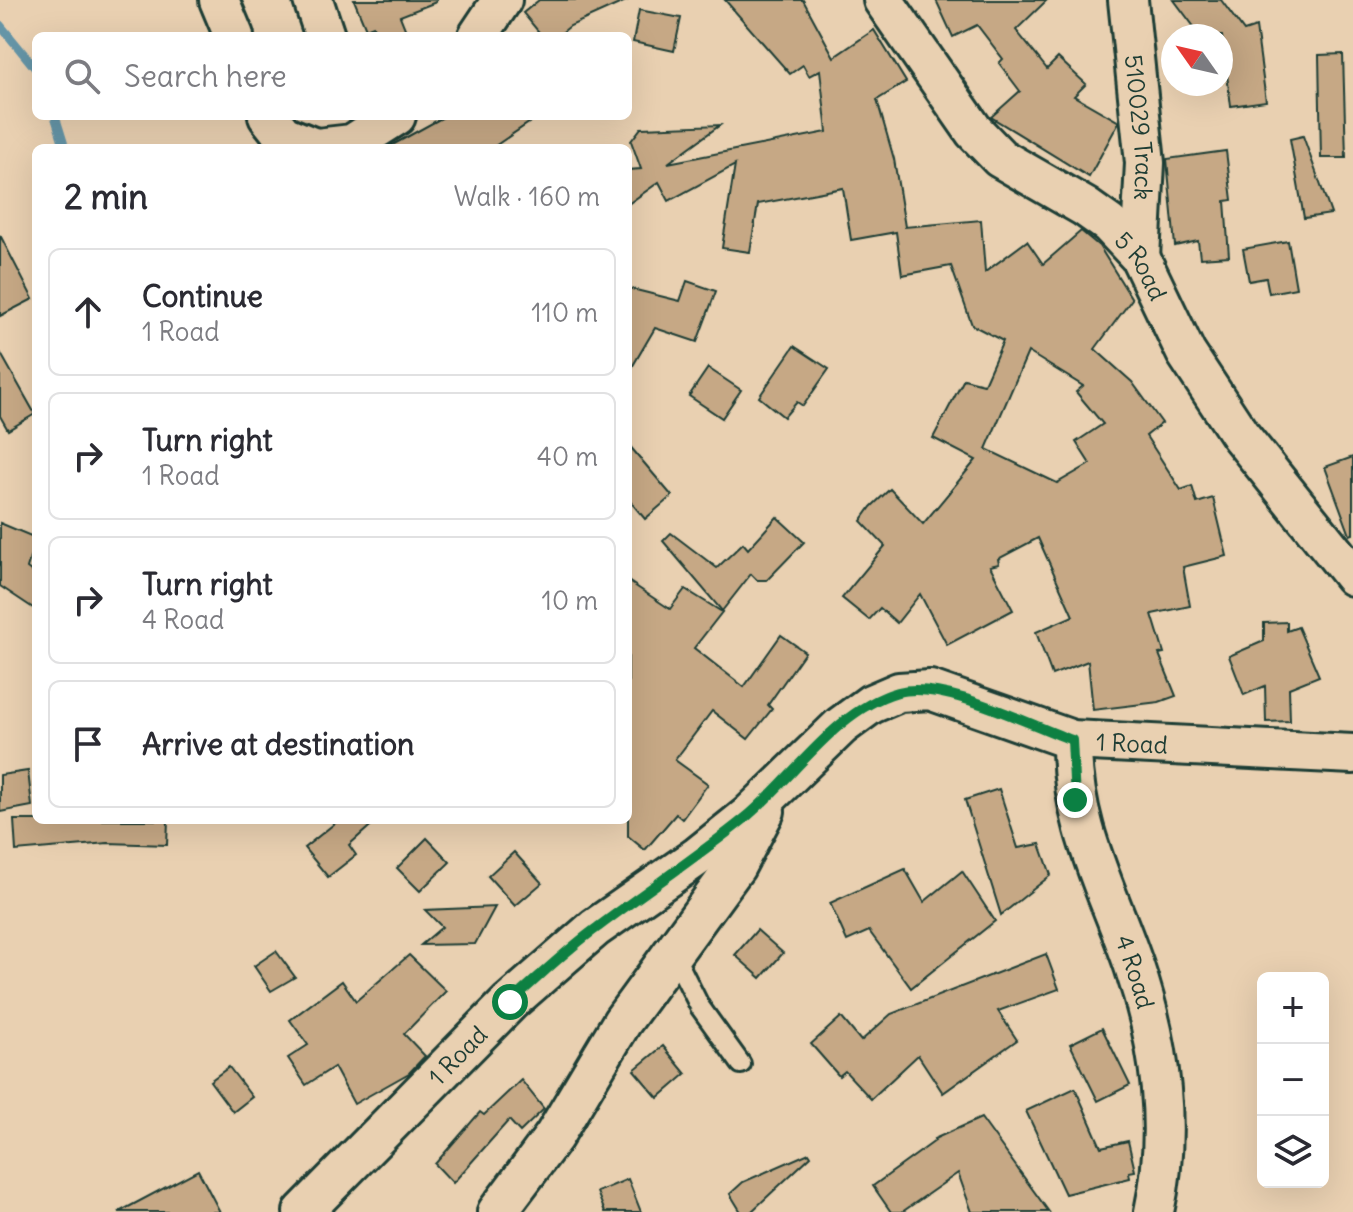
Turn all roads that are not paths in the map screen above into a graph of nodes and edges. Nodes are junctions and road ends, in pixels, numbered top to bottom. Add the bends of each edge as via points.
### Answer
1 (219, 0) edge
2 (313, 0) edge
3 (502, 0) edge
4 (883, 0) edge
5 (1128, 0) edge
6 (232, 32) edge
7 (324, 32) edge
8 (481, 32) edge
9 (271, 120) edge
10 (374, 122) edge
11 (306, 144) edge
12 (352, 144) edge
13 (1140, 257) junction
14 (1353, 576) edge
15 (1072, 740) junction
16 (1353, 754) edge
17 (777, 788) junction
18 (674, 955) junction
19 (741, 1064) dead end
20 (303, 1212) edge
21 (497, 1212) edge
22 (1154, 1212) edge

1 - 6 street
2 - 7 street
3 - 8 street
4 - 13 street, 5 Road via 991,149 1109,224
5 - 13 street, 510029 Track via 1145,163
9 - 11 street via 283,135
10 - 12 street
13 - 14 street, 5 Road via 1186,353 1240,435
15 - 16 street, 1 Road
15 - 17 street, 1 Road via 930,690 899,692 841,726
15 - 22 street, 4 Road via 1073,788 1088,851 1134,966 1160,1079 1162,1153
17 - 18 street via 736,866
17 - 20 street, 1 Road via 698,856 595,928 510,1002
18 - 19 lane via 700,1007
18 - 21 street via 622,1022 554,1136

